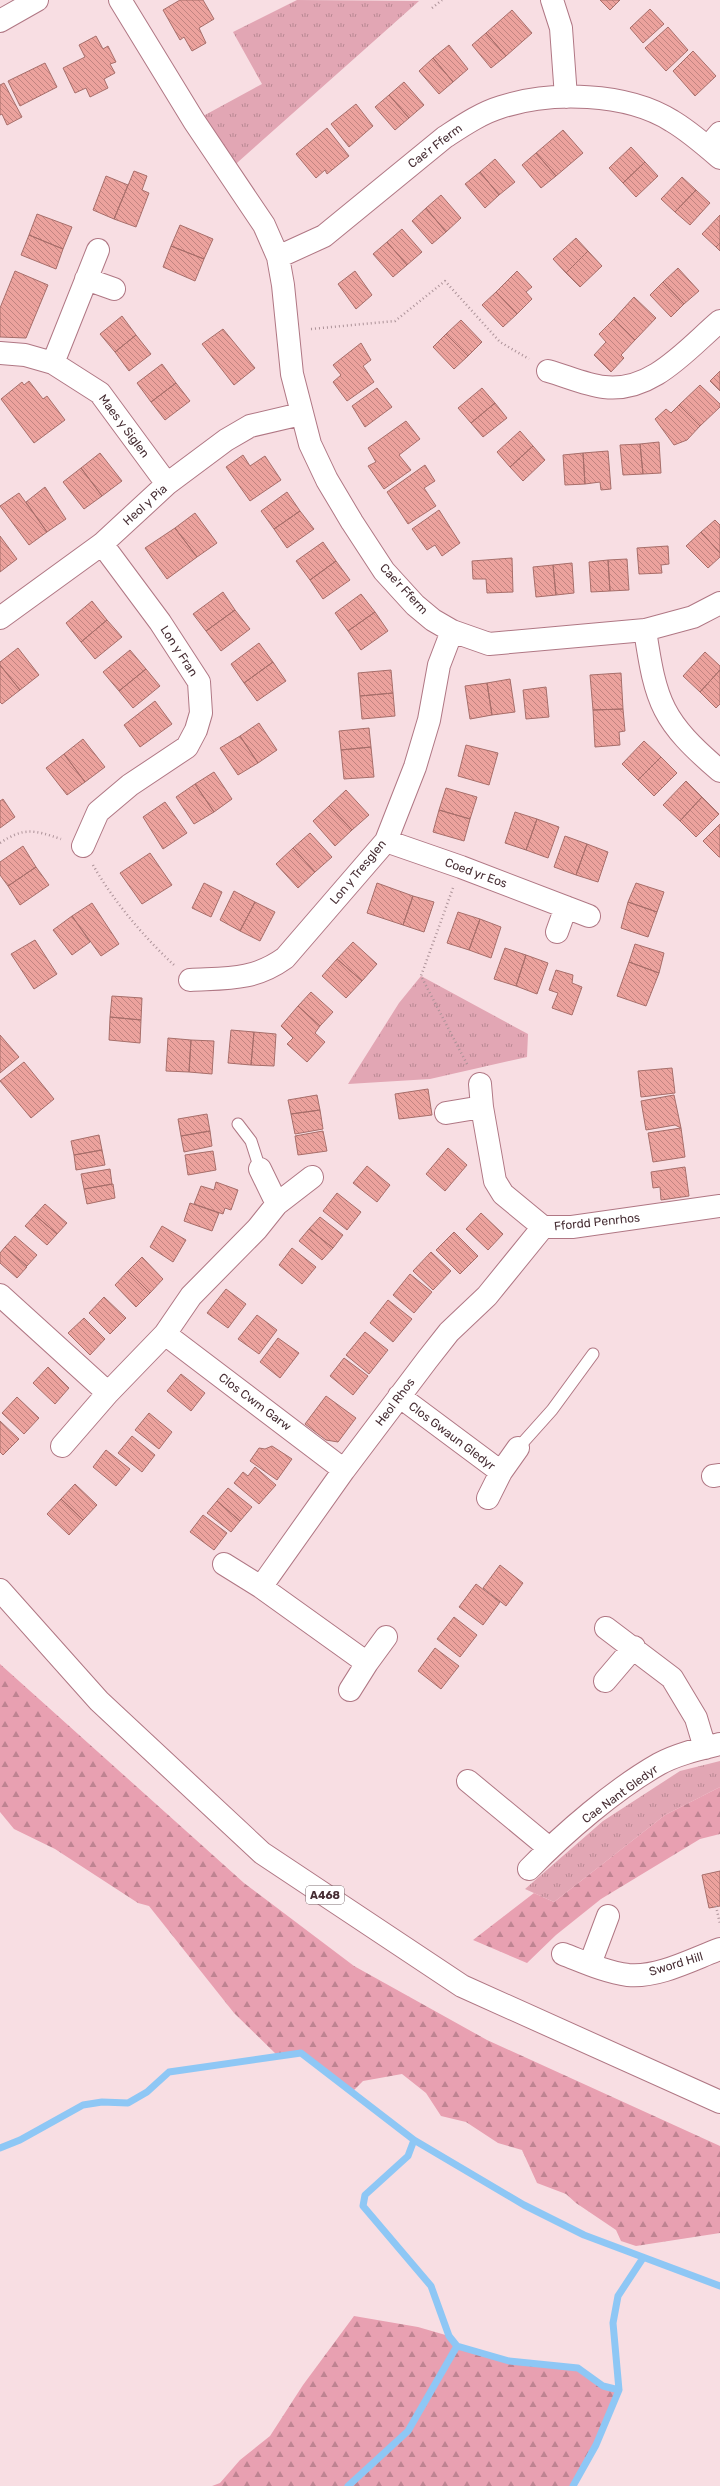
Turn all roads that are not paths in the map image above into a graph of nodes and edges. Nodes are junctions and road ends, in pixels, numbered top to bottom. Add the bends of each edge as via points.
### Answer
1 (36, 0) edge
2 (120, 0) edge
3 (552, 0) edge
4 (0, 21) edge
5 (566, 97) junction
6 (716, 146) edge
7 (98, 250) dead end
8 (278, 257) junction
9 (86, 279) junction
10 (114, 290) dead end
11 (720, 321) edge
12 (0, 353) edge
13 (53, 363) junction
14 (548, 371) road end
15 (301, 414) junction
16 (167, 484) junction
17 (102, 544) junction
18 (720, 603) edge
19 (0, 618) edge
20 (645, 630) junction
21 (452, 631) junction
22 (720, 771) edge
23 (386, 841) junction
24 (83, 846) road end
25 (566, 907) junction
26 (589, 916) dead end
27 (557, 932) dead end
28 (190, 980) road end
29 (480, 1084) road end
30 (482, 1107) junction
31 (446, 1113) dead end
32 (238, 1124) dead end
33 (260, 1169) joint
34 (312, 1177) dead end
35 (277, 1204) junction
36 (720, 1206) edge
37 (543, 1227) junction
38 (0, 1295) edge
39 (165, 1334) junction
40 (594, 1354) dead end
41 (108, 1393) junction
42 (399, 1396) junction
43 (62, 1446) dead end
44 (518, 1448) joint
45 (344, 1470) junction
46 (501, 1472) junction
47 (488, 1498) dead end
48 (224, 1564) dead end
49 (261, 1587) junction
50 (0, 1590) edge
51 (606, 1628) dead end
52 (386, 1637) dead end
53 (634, 1647) junction
54 (367, 1663) junction
55 (605, 1681) dead end
56 (350, 1690) dead end
57 (712, 1746) edge
58 (468, 1781) dead end
59 (549, 1848) junction
60 (529, 1869) dead end
61 (608, 1916) dead end
62 (720, 1949) edge
63 (563, 1954) dead end
64 (590, 1964) junction
65 (720, 2102) edge

1 - 4 street
2 - 8 street, Cae'r Fferm via 194,121 264,225
3 - 5 street via 561,28
5 - 6 street, Cae'r Fferm via 602,98 649,110 672,120
5 - 8 street, Cae'r Fferm via 500,107 462,126 444,137 324,236
7 - 9 street
8 - 15 street, Cae'r Fferm via 292,374
9 - 10 street
9 - 13 street
11 - 14 street via 659,373 644,382 625,388 603,387
12 - 13 street, Maes y Siglen via 25,355
13 - 16 street, Maes y Siglen via 100,393
15 - 16 street, Heol y Pia via 250,426 226,440
15 - 21 street, Cae'r Fferm via 310,444 327,480 384,571 415,605
16 - 17 street, Heol y Pia
17 - 19 street, Heol y Pia
17 - 24 street, Lon y Fran via 160,622 200,682 201,713 196,730 186,747 130,785 98,812
18 - 20 street, Cae'r Fferm via 693,617
20 - 21 street, Cae'r Fferm via 489,644
20 - 22 street via 652,680 661,704 673,726
21 - 23 street, Lon y Tresglen via 439,665 429,720 415,767
23 - 25 street, Coed yr Eos
23 - 28 street, Lon y Tresglen via 285,958 269,970 246,977
25 - 26 street, Coed yr Eos
25 - 27 street
29 - 30 street, Ffordd Penrhos
30 - 31 street
30 - 37 street, Ffordd Penrhos via 495,1181 503,1194
32 - 33 lane via 251,1140
33 - 35 street
34 - 35 street
35 - 39 street via 257,1229 191,1296
36 - 37 street, Ffordd Penrhos via 572,1227
37 - 42 street, Heol Rhos via 487,1296 449,1332
38 - 41 street
39 - 41 street
39 - 45 street, Clos Cwm Garw
40 - 44 lane via 552,1410
41 - 43 street
42 - 45 street, Heol Rhos
42 - 46 street, Clos Gwaun Gledyr
44 - 46 street, Clos Gwaun Gledyr
45 - 49 street, Heol Rhos
46 - 47 street
48 - 49 street
49 - 54 street
50 - 65 street, A468 via 99,1702 262,1853 462,1986
51 - 53 street
52 - 54 street
53 - 55 street
53 - 57 street via 672,1678
54 - 56 street
57 - 59 street, Cae Nant Gledyr via 660,1764 612,1797
58 - 59 street
59 - 60 street, Cae Nant Gledyr
61 - 64 street
62 - 64 street, Sword Hill via 648,1973 630,1975
63 - 64 street, Sword Hill

